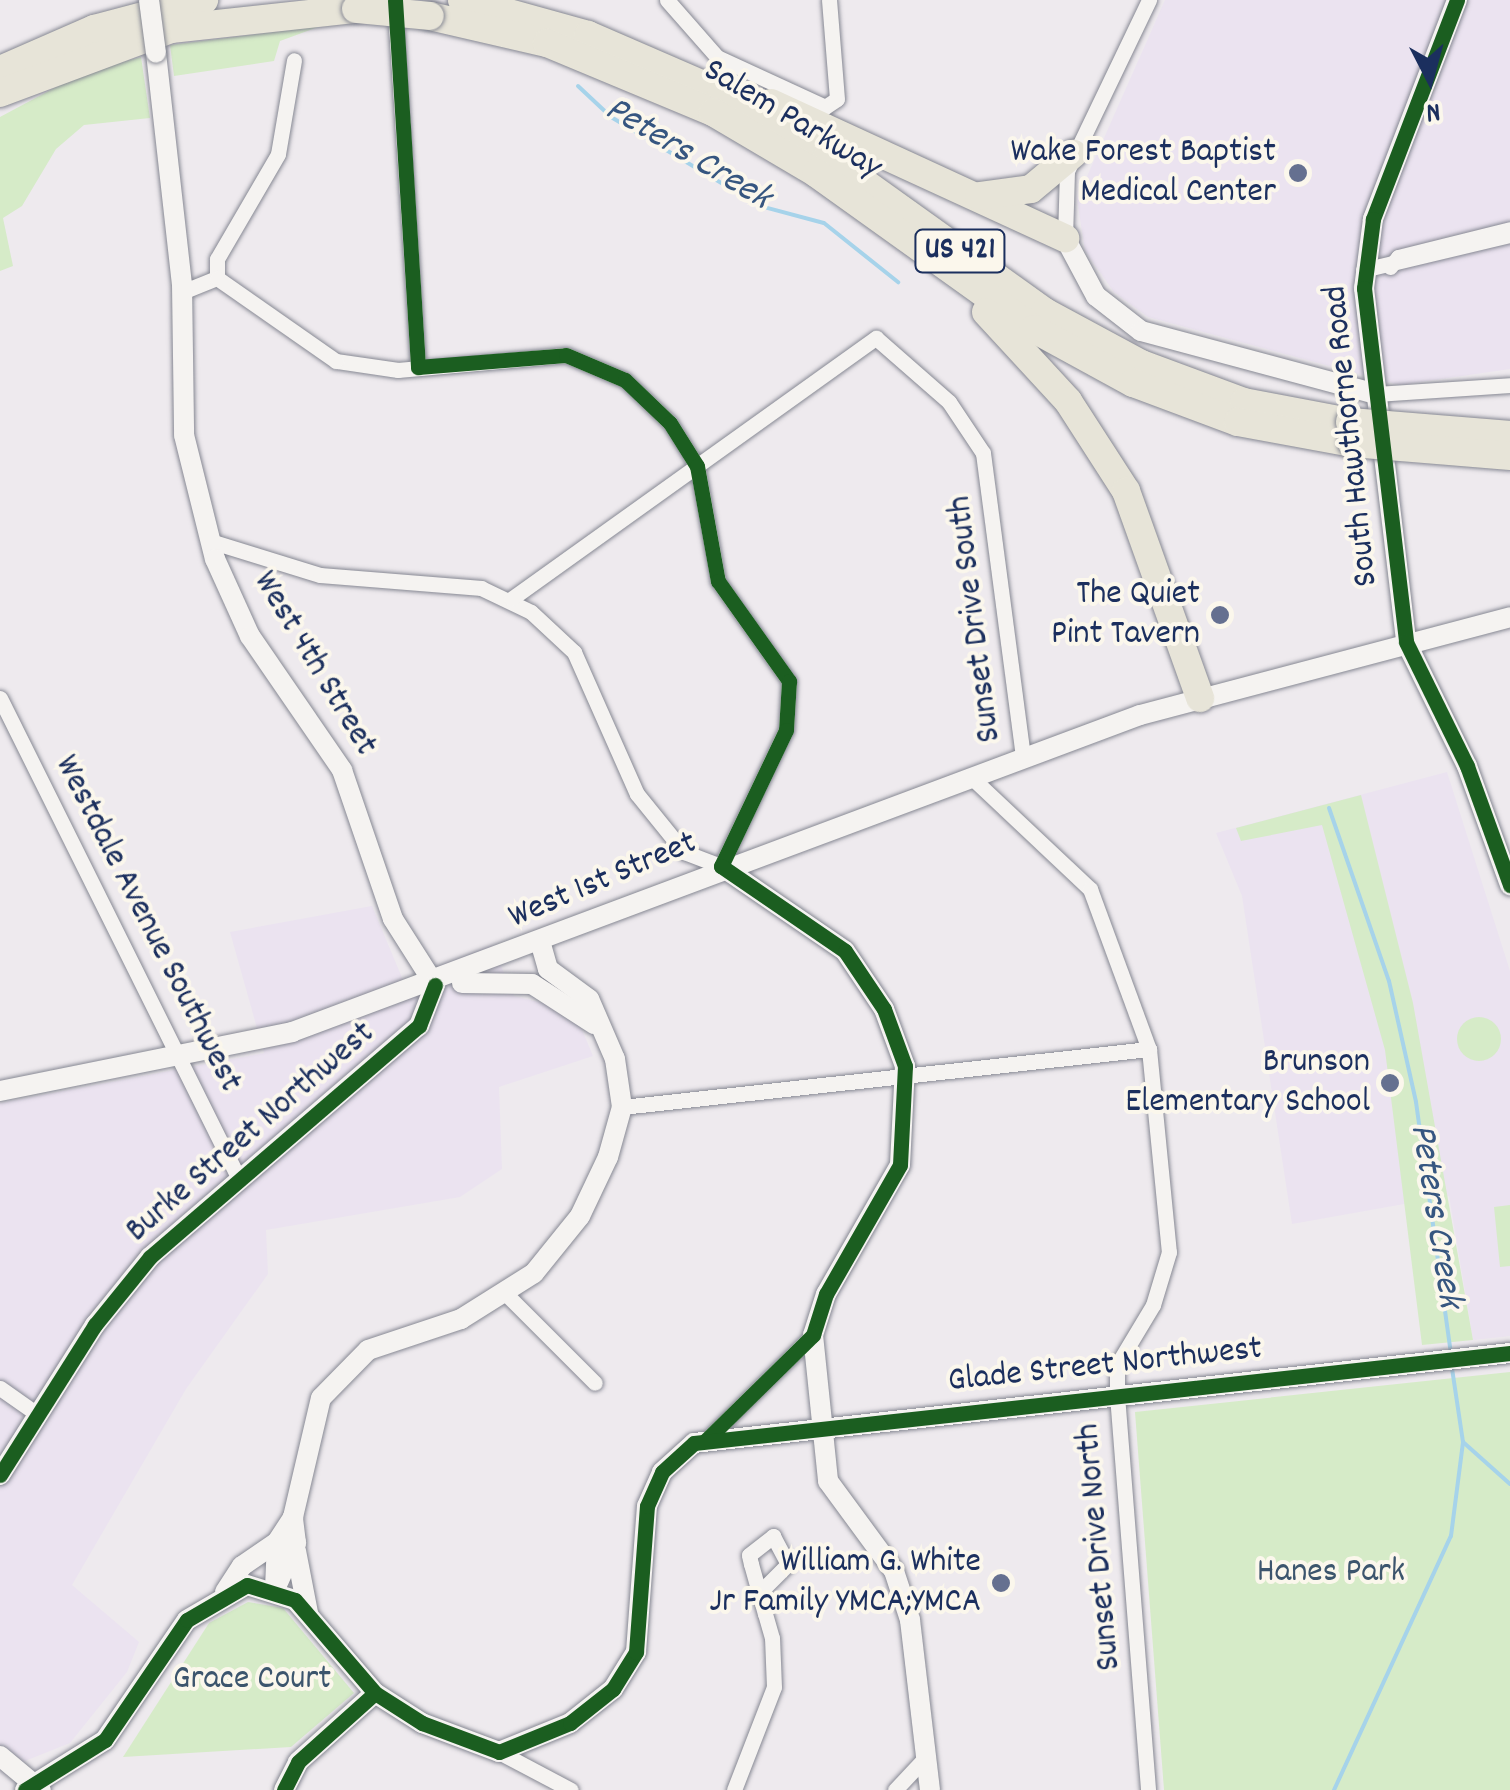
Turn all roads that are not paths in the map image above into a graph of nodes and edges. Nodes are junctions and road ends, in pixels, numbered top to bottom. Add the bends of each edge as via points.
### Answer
1 (148, 0) edge
2 (204, 0) edge
3 (395, 0) edge
4 (462, 0) edge
5 (667, 0) edge
6 (830, 0) edge
7 (1150, 0) edge
8 (1457, 0) edge
9 (588, 35) junction
10 (294, 60) dead end
11 (0, 70) edge
12 (0, 93) edge
13 (1074, 154) junction
14 (973, 196) junction
15 (1510, 232) edge
16 (906, 237) junction
17 (1065, 238) junction
18 (1363, 270) junction
19 (217, 278) junction
20 (182, 292) junction
21 (418, 368) junction
22 (1510, 384) edge
23 (1376, 394) junction
24 (1351, 432) junction
25 (1510, 435) edge
26 (1510, 456) edge
27 (697, 466) junction
28 (210, 541) junction
29 (510, 600) junction
30 (1510, 617) edge
31 (1406, 642) junction
32 (0, 698) edge
33 (1200, 698) junction
34 (1023, 757) junction
35 (970, 776) junction
36 (721, 866) junction
37 (1510, 885) edge
38 (540, 941) junction
39 (434, 985) junction
40 (603, 1032) junction
41 (1149, 1049) junction
42 (186, 1056) junction
43 (907, 1076) junction
44 (0, 1091) edge
45 (622, 1107) junction
46 (240, 1178) junction
47 (507, 1294) junction
48 (813, 1335) junction
49 (1510, 1356) edge
50 (595, 1383) dead end
51 (0, 1388) edge
52 (1117, 1394) junction
53 (37, 1414) junction
54 (822, 1426) junction
55 (706, 1440) junction
56 (0, 1475) edge
57 (286, 1542) junction
58 (275, 1589) junction
59 (224, 1592) junction
60 (759, 1593) dead end
61 (308, 1613) junction
62 (376, 1694) junction
63 (498, 1752) junction
64 (0, 1756) edge
65 (924, 1759) junction
66 (0, 1777) edge
67 (34, 1789) edge
68 (284, 1790) edge
69 (572, 1790) edge
70 (734, 1790) edge
71 (895, 1790) edge
72 (930, 1790) edge
73 (1148, 1790) edge

1 - 20 street, West 4th Street, bridge
2 - 11 highway via 94,29
3 - 21 street
4 - 9 highway, Salem Parkway / US 421
5 - 6 street via 717,56 833,106
7 - 13 street
8 - 18 street, South Hawthorne Road via 1373,218
9 - 14 highway via 651,47
9 - 24 highway, Salem Parkway / US 421 via 785,128 1110,349 1244,402
10 - 19 street via 278,154 217,259
12 - 16 highway, Salem Parkway / US 421, bridge via 170,28 356,9 430,16 547,43 680,95
13 - 14 highway via 1031,189
13 - 17 street via 1061,204
14 - 17 highway
15 - 18 street
16 - 24 highway, Salem Parkway / US 421 via 1034,330 1133,384 1238,422
16 - 33 highway via 918,258 1020,346 1099,444 1155,553
17 - 23 street via 1096,296 1142,330
18 - 23 street, South Hawthorne Road
19 - 20 street
19 - 21 street via 306,348 375,369
20 - 28 street, West 4th Street via 184,434
21 - 27 street via 526,353 595,363 642,394
22 - 23 street
23 - 31 street, South Hawthorne Road
24 - 25 highway, Salem Parkway / US 421, bridge
24 - 26 highway, Salem Parkway / US 421, bridge
27 - 29 street
27 - 34 street, Sunset Drive South via 876,338 949,402 982,453
27 - 36 street via 718,581 789,682 786,730
28 - 29 street via 320,575 448,582
28 - 39 street, West 4th Street via 250,636 342,770 393,919
29 - 36 street via 574,652 637,794 670,836 692,860
30 - 31 street, West 1st Street
31 - 33 street, West 1st Street
31 - 37 street, South Hawthorne Road via 1467,766
32 - 42 street, Westdale Avenue Southwest via 122,957
33 - 34 street, West 1st Street
34 - 35 street, West 1st Street
35 - 36 street, West 1st Street
35 - 41 street, Sunset Drive North via 1090,888
36 - 38 street, West 1st Street
36 - 43 street via 845,951 884,1009
38 - 39 street, West 1st Street
38 - 40 street via 548,969 589,1000
39 - 40 street via 532,984
39 - 42 street, West 1st Street
39 - 46 street, Burke Street Northwest via 418,1026
40 - 45 street
41 - 43 street
41 - 52 street, Sunset Drive North via 1169,1252 1153,1306 1117,1365
42 - 44 street, West 1st Street
42 - 46 street, Westdale Avenue Southwest
43 - 45 street
43 - 48 street via 900,1166 826,1294
45 - 47 street via 580,1216
46 - 53 street, Burke Street Northwest via 130,1280
47 - 50 street
47 - 57 street via 384,1342 344,1370 309,1420
48 - 54 street
48 - 55 street
49 - 52 street, Glade Street Northwest
51 - 53 street
52 - 54 street, Glade Street Northwest
52 - 73 street, Sunset Drive North
53 - 56 street, Burke Street Northwest
54 - 55 street, Glade Street Northwest
54 - 65 street via 828,1482 902,1591
55 - 63 street via 674,1457 647,1506 646,1610 628,1669 586,1714
57 - 58 street
57 - 59 street via 242,1566
57 - 61 street
58 - 59 street
58 - 61 street
59 - 67 street via 187,1620 105,1740
60 - 70 street via 774,1687
61 - 62 street
62 - 63 street
62 - 68 street via 298,1762
63 - 69 street
64 - 66 street
64 - 67 street
65 - 71 street
65 - 72 street

